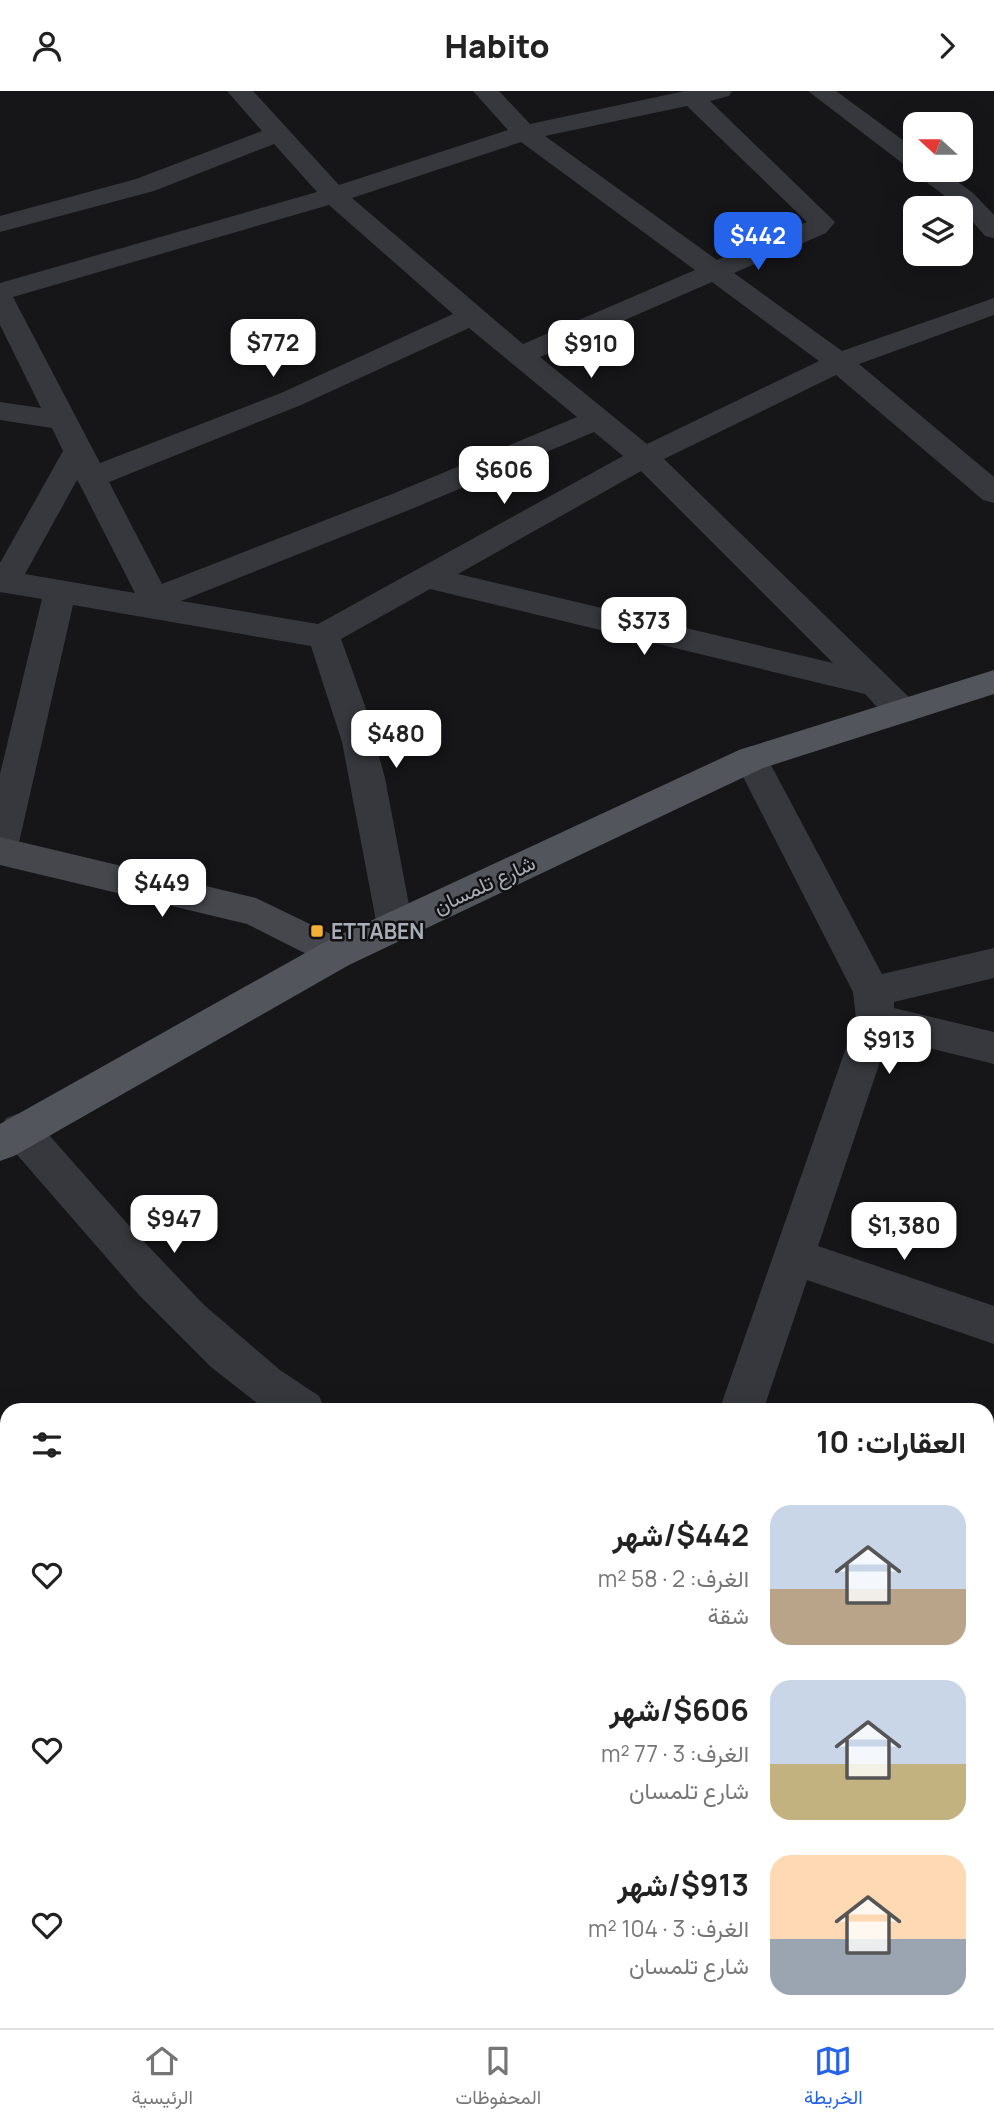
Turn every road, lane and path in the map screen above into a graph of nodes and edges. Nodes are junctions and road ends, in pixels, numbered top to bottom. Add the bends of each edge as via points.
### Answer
1 (239, 91) edge
2 (485, 91) edge
3 (720, 91) edge
4 (820, 91) edge
5 (682, 96) edge
6 (524, 133) junction
7 (277, 134) junction
8 (903, 152) edge
9 (942, 182) edge
10 (994, 192) edge
11 (334, 195) junction
12 (960, 196) edge
13 (973, 197) edge
14 (973, 208) edge
15 (0, 224) edge
16 (994, 230) edge
17 (715, 269) junction
18 (0, 292) edge
19 (0, 298) edge
20 (994, 306) edge
21 (472, 316) junction
22 (521, 355) junction
23 (839, 362) junction
24 (0, 411) edge
25 (598, 418) junction
26 (63, 420) junction
27 (644, 457) junction
28 (84, 465) junction
29 (994, 493) edge
30 (428, 578) junction
31 (2, 581) edge
32 (60, 591) junction
33 (157, 604) junction
34 (323, 635) junction
35 (994, 682) edge
36 (872, 684) junction
37 (902, 711) junction
38 (751, 759) junction
39 (0, 849) edge
40 (395, 926) junction
41 (336, 954) junction
42 (994, 963) edge
43 (874, 1005) junction
44 (994, 1048) edge
45 (10, 1137) edge
46 (794, 1257) junction
47 (994, 1325) edge
48 (293, 1403) edge
49 (744, 1403) edge

1 - 7 street
2 - 6 street
3 - 5 street
4 - 8 street
5 - 6 street
5 - 17 street via 822,222
6 - 11 street
6 - 17 street
7 - 11 street
7 - 15 street via 145,185
9 - 12 street
10 - 13 street
11 - 18 street
11 - 21 street
14 - 16 street
17 - 22 street
17 - 23 street
19 - 26 street
20 - 23 street
21 - 22 street
21 - 28 street via 291,398
22 - 25 street
23 - 27 street
23 - 29 street
24 - 26 street
25 - 27 street
25 - 33 street
26 - 28 street
27 - 30 street
27 - 36 street
28 - 31 street
28 - 33 street
30 - 34 street
30 - 36 street
31 - 32 street
32 - 33 street
32 - 39 street
33 - 34 street
34 - 40 street via 338,669 368,773
35 - 37 main road, شارع تلمسان
36 - 37 street
37 - 38 main road, شارع تلمسان
38 - 40 main road, شارع تلمسان
38 - 43 street
39 - 41 street via 256,912
40 - 41 main road, شارع تلمسان
41 - 45 main road, شارع تلمسان
42 - 43 street
43 - 44 street
43 - 46 street
45 - 48 street via 233,1358
46 - 47 street
46 - 49 street

